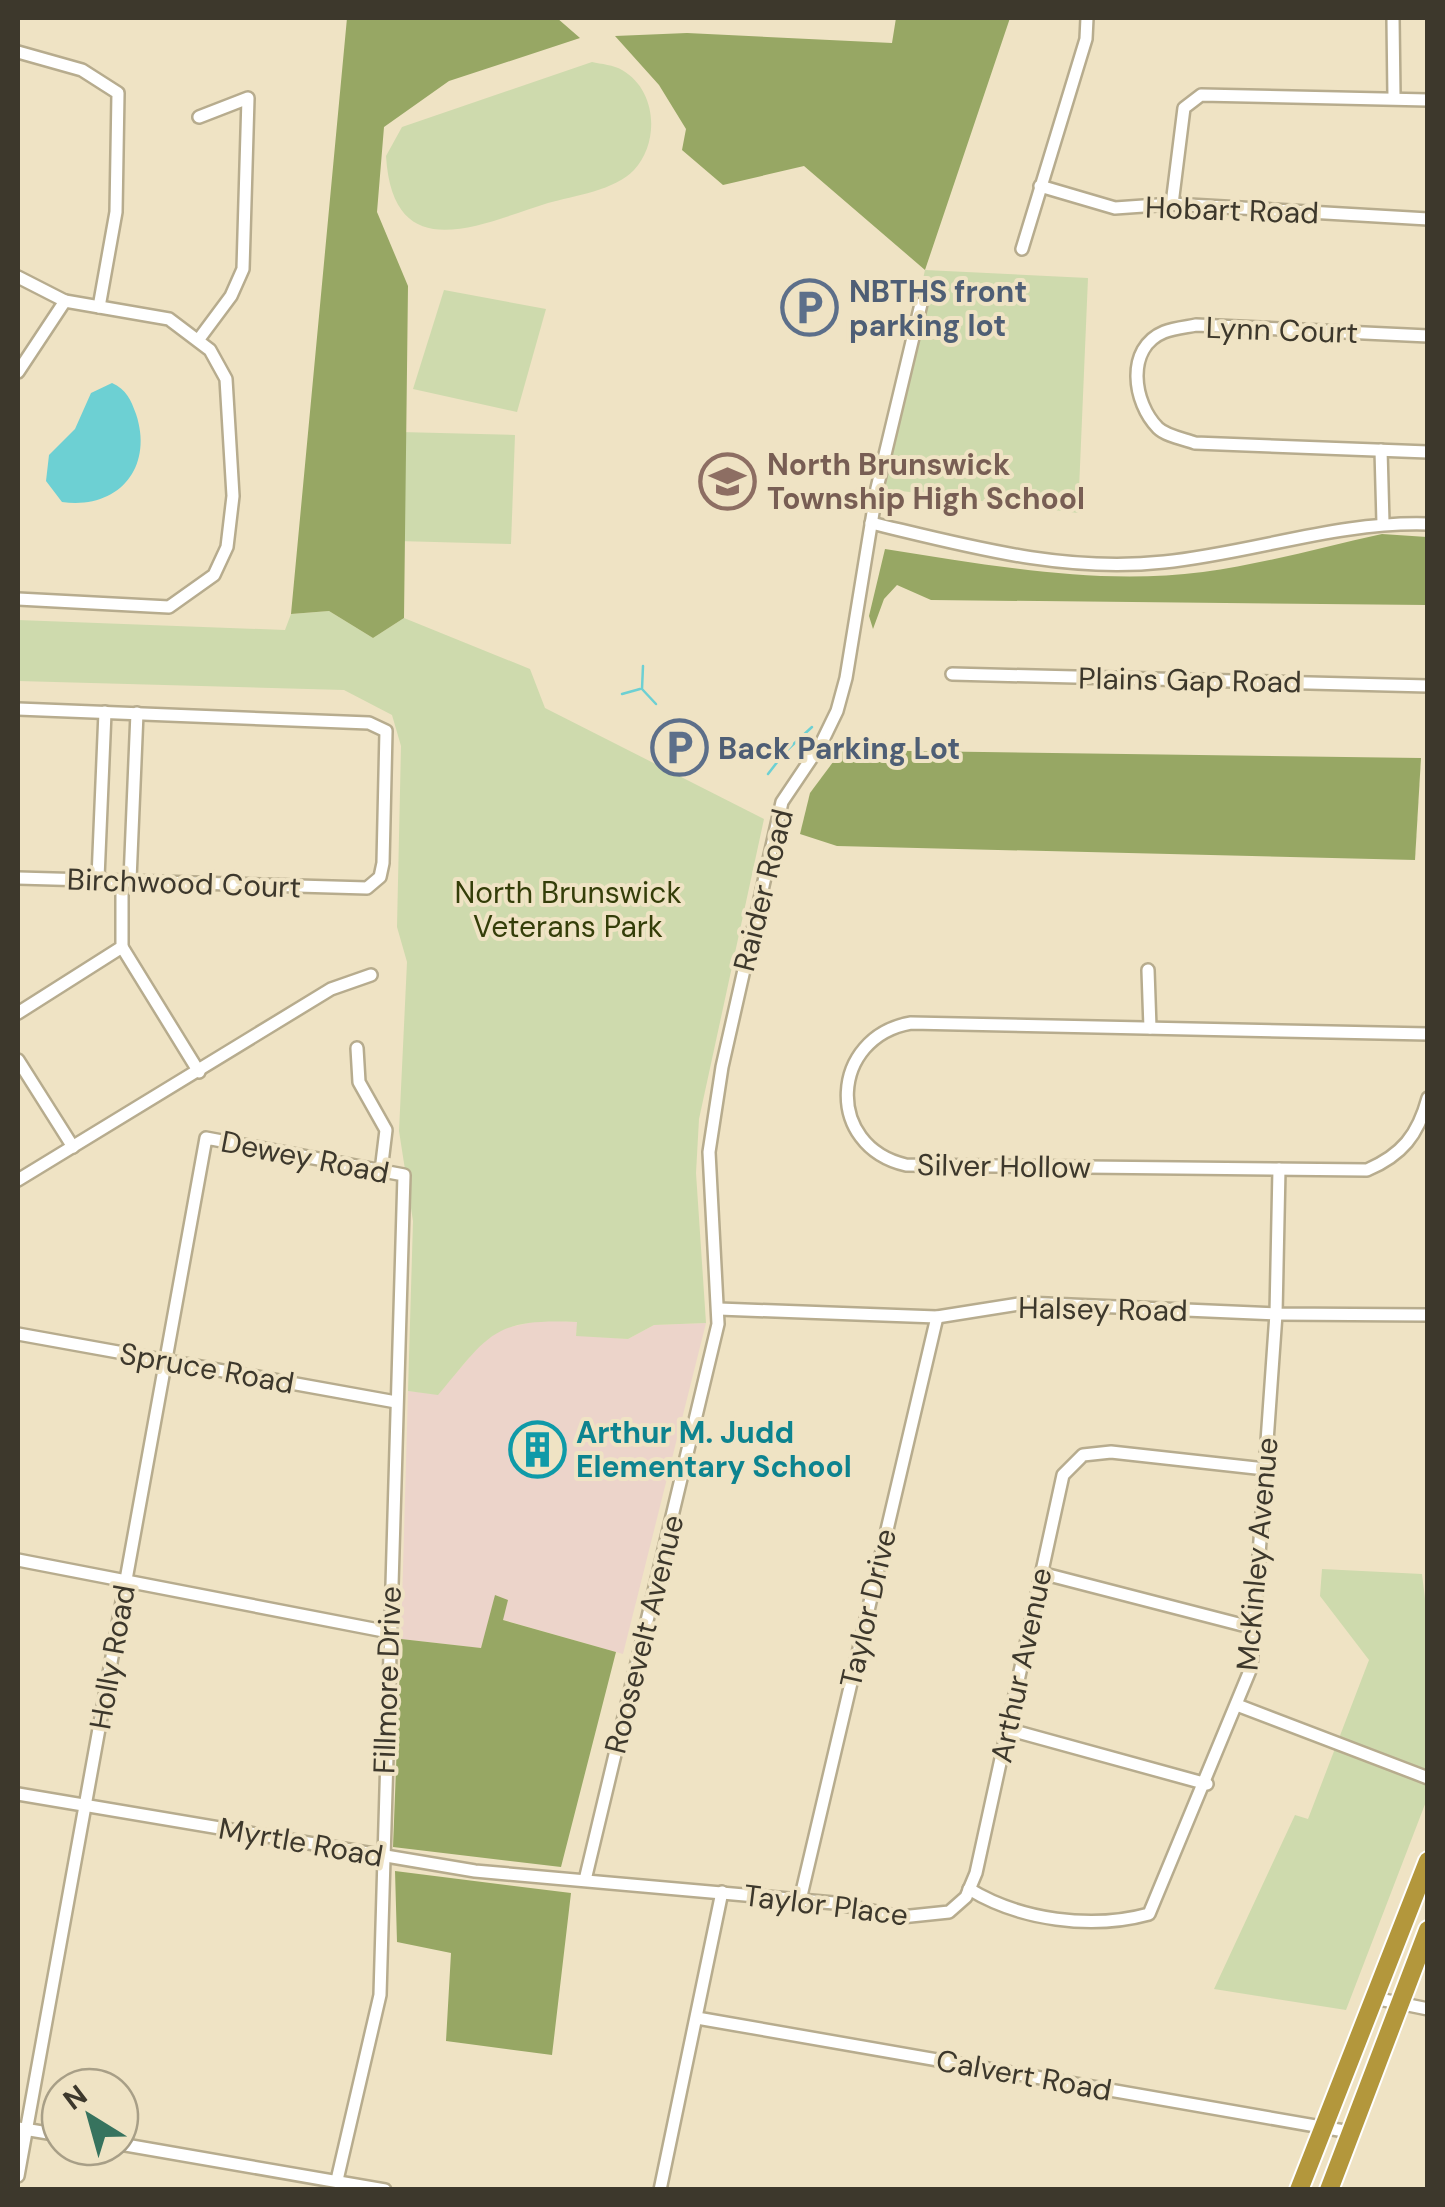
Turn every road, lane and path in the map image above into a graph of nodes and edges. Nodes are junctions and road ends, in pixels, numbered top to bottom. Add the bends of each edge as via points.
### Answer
1 (1088, 18) edge
2 (1393, 18) edge
3 (18, 52) edge
4 (1394, 97) junction
5 (1428, 100) edge
6 (199, 117) dead end
7 (1040, 186) junction
8 (1172, 204) junction
9 (1428, 219) edge
10 (1022, 249) dead end
11 (18, 277) edge
12 (65, 300) junction
13 (921, 304) dead end
14 (99, 307) junction
15 (1428, 336) edge
16 (199, 339) junction
17 (18, 372) edge
18 (1382, 450) junction
19 (1428, 452) edge
20 (870, 523) junction
21 (1384, 523) junction
22 (1428, 524) edge
23 (18, 599) edge
24 (952, 674) dead end
25 (1428, 686) edge
26 (18, 709) edge
27 (105, 712) junction
28 (137, 714) junction
29 (18, 878) edge
30 (98, 878) junction
31 (126, 880) junction
32 (122, 947) junction
33 (1148, 970) dead end
34 (371, 974) dead end
35 (18, 1013) edge
36 (1150, 1028) junction
37 (1428, 1034) edge
38 (357, 1048) dead end
39 (18, 1060) edge
40 (199, 1072) junction
41 (1428, 1098) edge
42 (206, 1138) joint
43 (73, 1146) junction
44 (1279, 1169) junction
45 (380, 1171) junction
46 (404, 1175) joint
47 (18, 1180) edge
48 (712, 1210) joint
49 (720, 1309) junction
50 (1276, 1314) junction
51 (1428, 1315) edge
52 (937, 1317) junction
53 (18, 1334) edge
54 (166, 1360) junction
55 (396, 1402) junction
56 (1265, 1469) junction
57 (18, 1560) edge
58 (1041, 1573) junction
59 (126, 1579) junction
60 (1254, 1628) junction
61 (389, 1632) junction
62 (1237, 1704) junction
63 (1008, 1729) junction
64 (1428, 1778) edge
65 (1206, 1784) junction
66 (18, 1794) edge
67 (86, 1805) junction
68 (382, 1856) junction
69 (1428, 1862) edge
70 (585, 1880) junction
71 (970, 1889) junction
72 (722, 1892) junction
73 (800, 1900) junction
74 (1428, 1930) edge
75 (1374, 1998) junction
76 (1399, 2003) junction
77 (1428, 2009) edge
78 (697, 2018) junction
79 (1320, 2128) junction
80 (22, 2129) edge
81 (1350, 2132) junction
82 (140, 2147) edge
83 (18, 2176) edge
84 (337, 2180) junction
85 (385, 2190) edge
86 (660, 2190) edge
87 (1300, 2190) edge
88 (1329, 2190) edge

1 - 7 street
2 - 4 street
3 - 14 street via 82,70 118,92 116,212
4 - 5 street
4 - 8 street via 1202,95 1184,108
6 - 16 street via 248,98 244,269
7 - 8 street, Hobart Road via 1115,208
7 - 10 street
8 - 9 street, Hobart Road
11 - 12 street
12 - 14 street
12 - 17 street
13 - 20 street, Raider Road
14 - 16 street via 169,319
15 - 18 street, Lynn Court via 1196,325 1162,332 1146,346 1137,398 1160,431 1195,443
16 - 23 street via 226,379 234,496 228,547 214,576 169,607
18 - 19 street, Lynn Court
18 - 21 street
20 - 21 street via 1043,563 1125,566
20 - 48 street, Raider Road via 837,712 776,822 712,1118
21 - 22 street
24 - 25 street, Plains Gap Road
26 - 27 street
27 - 28 street
27 - 30 street
28 - 31 street
28 - 31 street, Birchwood Court via 380,725 387,750 383,862 372,886 350,889
29 - 30 street, Birchwood Court
30 - 31 street, Birchwood Court
31 - 32 street
32 - 35 street
32 - 40 street
33 - 36 street
34 - 40 street via 331,990
36 - 37 street, Silver Hollow
36 - 44 street, Silver Hollow via 892,1026 857,1054 849,1117 861,1142 885,1160 906,1165
38 - 45 street via 358,1082 386,1130
39 - 43 street
40 - 43 street
41 - 44 street, Silver Hollow via 1422,1122 1391,1160 1367,1170
42 - 45 street, Dewey Road
42 - 54 street, Holly Road
43 - 47 street
44 - 50 street, McKinley Avenue
45 - 46 street, Dewey Road
46 - 55 street, Fillmore Drive
48 - 49 street, Roosevelt Avenue
49 - 52 street, Halsey Road
49 - 70 street, Roosevelt Avenue
50 - 51 street, Halsey Road
50 - 52 street, Halsey Road via 1025,1304
50 - 56 street, McKinley Avenue
52 - 73 street, Taylor Drive
53 - 54 street, Spruce Road
54 - 55 street, Spruce Road
54 - 59 street, Holly Road
55 - 61 street, Fillmore Drive
56 - 58 street, Arthur Avenue via 1110,1452 1083,1455 1063,1475
56 - 60 street, McKinley Avenue
57 - 59 street
58 - 60 street
58 - 63 street, Arthur Avenue
59 - 61 street
59 - 67 street, Holly Road
60 - 62 street, McKinley Avenue via 1251,1668
61 - 68 street, Fillmore Drive
62 - 64 street
62 - 65 street, McKinley Avenue
63 - 65 street
63 - 71 street, Arthur Avenue
65 - 71 street, McKinley Avenue via 1149,1914 1123,1922 1016,1913
66 - 67 street, Myrtle Road
67 - 68 street, Myrtle Road
67 - 80 street, Holly Road
68 - 70 street, Myrtle Road
68 - 84 street, Fillmore Drive via 380,1995
69 - 75 highway
70 - 72 street, Taylor Place
71 - 73 street, Taylor Place via 949,1912 924,1917
72 - 73 street, Taylor Place
72 - 78 street
74 - 76 highway
75 - 76 street
75 - 79 highway
76 - 77 street
76 - 81 highway
78 - 79 street, Calvert Road
78 - 86 street
79 - 81 street, Calvert Road
79 - 87 highway
80 - 83 street, Holly Road
81 - 88 highway
82 - 84 street
84 - 85 street

